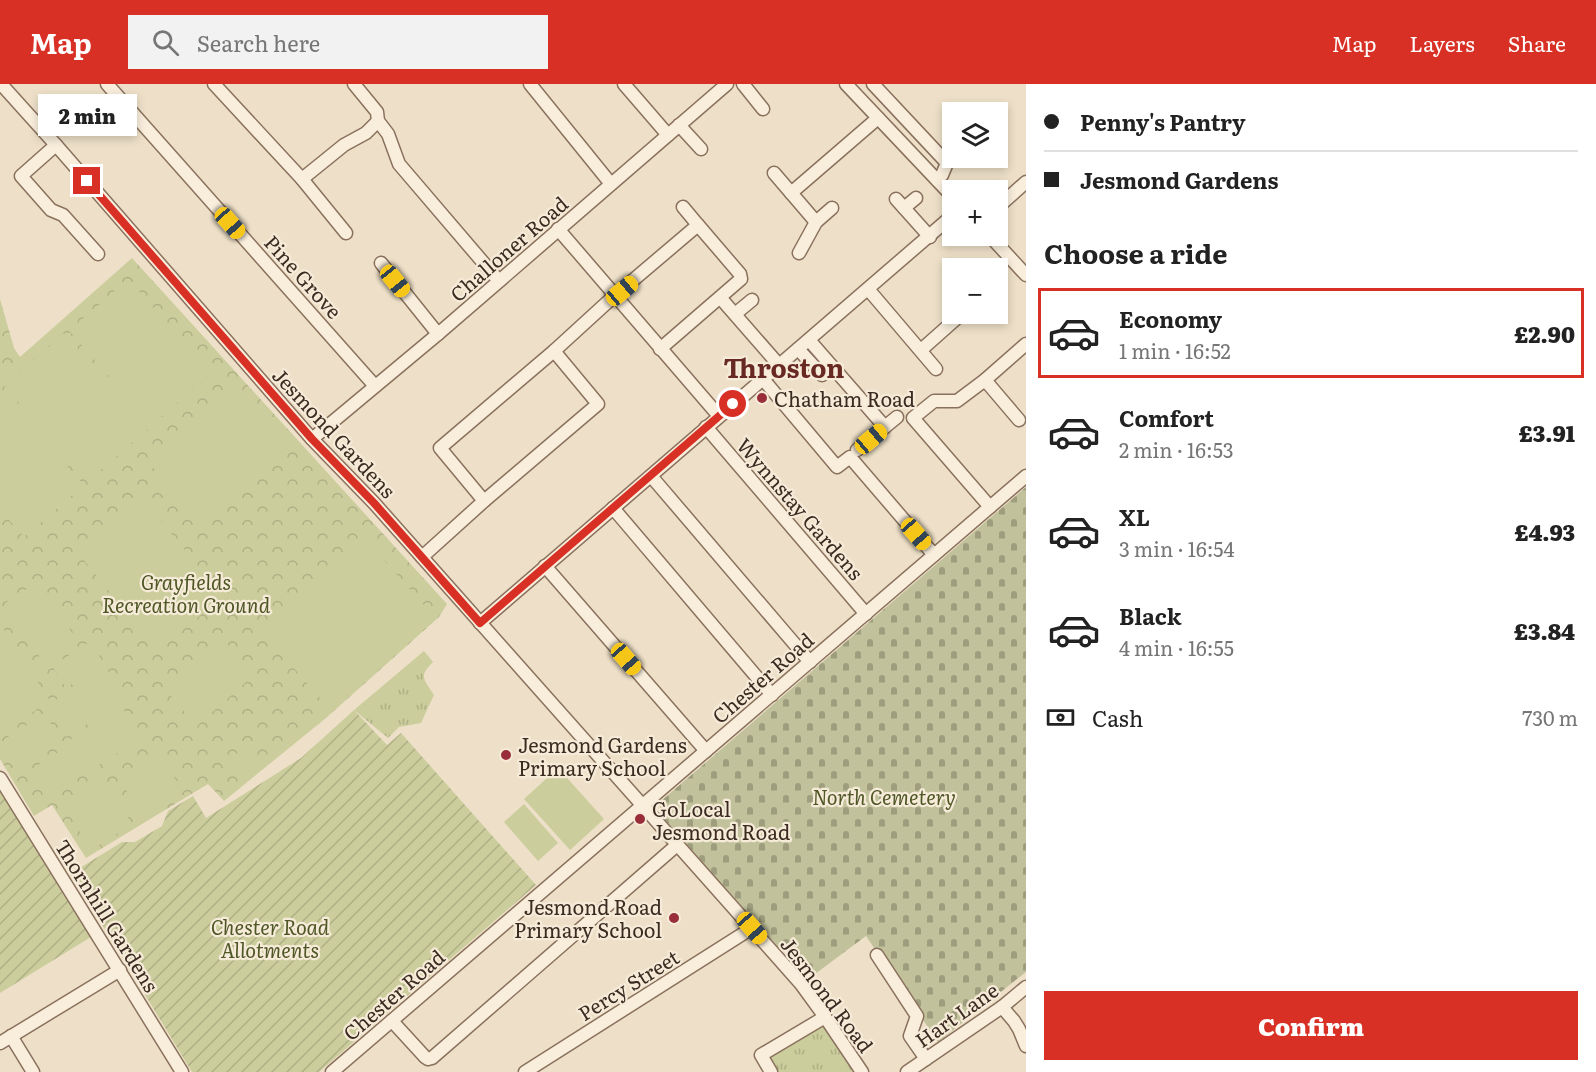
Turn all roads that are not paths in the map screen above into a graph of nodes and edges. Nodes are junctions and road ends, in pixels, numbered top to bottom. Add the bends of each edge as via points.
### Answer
1 (1, 84) edge
2 (107, 84) edge
3 (214, 84) edge
4 (354, 84) edge
5 (530, 84) edge
6 (624, 84) edge
7 (727, 84) edge
8 (743, 84) edge
9 (846, 84) edge
10 (873, 84) edge
11 (764, 108) dead end
12 (878, 118) junction
13 (378, 121) junction
14 (679, 125) junction
15 (668, 135) junction
16 (56, 145) junction
17 (701, 149) dead end
18 (774, 173) dead end
19 (302, 179) junction
20 (937, 180) junction
21 (1026, 183) edge
22 (611, 184) junction
23 (942, 185) edge
24 (791, 193) junction
25 (916, 198) dead end
26 (1008, 198) edge
27 (683, 207) dead end
28 (832, 208) dead end
29 (816, 222) junction
30 (698, 225) junction
31 (942, 226) edge
32 (558, 229) junction
33 (346, 233) dead end
34 (930, 237) junction
35 (999, 246) edge
36 (799, 253) dead end
37 (98, 255) dead end
38 (381, 263) dead end
39 (1026, 275) edge
40 (499, 281) junction
41 (868, 289) junction
42 (615, 296) junction
43 (752, 300) dead end
44 (724, 302) dead end
45 (735, 314) junction
46 (950, 324) edge
47 (438, 334) junction
48 (809, 340) junction
49 (1026, 344) edge
50 (660, 349) junction
51 (798, 349) junction
52 (921, 350) junction
53 (554, 351) junction
54 (778, 365) junction
55 (936, 369) dead end
56 (822, 375) dead end
57 (763, 379) junction
58 (985, 380) junction
59 (375, 386) junction
60 (719, 416) junction
61 (897, 417) dead end
62 (1019, 420) dead end
63 (706, 427) junction
64 (885, 427) junction
65 (312, 439) junction
66 (857, 450) dead end
67 (651, 476) junction
68 (1026, 476) edge
69 (484, 501) junction
70 (990, 507) junction
71 (613, 508) junction
72 (934, 555) junction
73 (422, 556) junction
74 (545, 566) junction
75 (866, 614) junction
76 (480, 623) junction
77 (810, 662) junction
78 (772, 695) junction
79 (706, 751) junction
80 (0, 778) edge
81 (642, 806) junction
82 (677, 845) junction
83 (752, 928) junction
84 (877, 955) dead end
85 (120, 970) junction
86 (1026, 987) edge
87 (1002, 1006) junction
88 (825, 1017) junction
89 (392, 1021) junction
90 (6, 1040) edge
91 (1026, 1046) edge
92 (926, 1059) junction
93 (33, 1072) edge
94 (182, 1072) edge
95 (332, 1072) edge
96 (525, 1072) edge
97 (771, 1072) edge
98 (861, 1072) edge
99 (908, 1072) edge

1 - 16 street, Jesmond Gardens
2 - 59 street, Pine Grove
3 - 19 street
4 - 13 street via 377,112
5 - 22 street
6 - 15 street
7 - 14 street, Challoner Road
8 - 11 street
9 - 12 street
10 - 20 street via 947,163
12 - 20 street
12 - 24 street
13 - 19 street via 366,134 344,145
13 - 40 street via 388,134 399,164
14 - 15 street, Challoner Road
14 - 17 street
15 - 22 street, Challoner Road
16 - 37 street via 21,176
16 - 65 street, Jesmond Gardens
18 - 24 street
19 - 33 street
20 - 23 street
21 - 26 street
22 - 32 street, Challoner Road
24 - 29 street
25 - 34 street via 900,204
27 - 30 street
28 - 29 street
29 - 36 street
30 - 42 street
30 - 50 street via 741,279
31 - 34 street
32 - 40 street, Challoner Road
32 - 42 street
34 - 41 street
35 - 39 street
38 - 47 street
40 - 47 street, Challoner Road
41 - 48 street
41 - 52 street
42 - 50 street
42 - 53 street
43 - 45 street
44 - 45 street
45 - 54 street
46 - 52 street
47 - 59 street, Challoner Road
48 - 51 street
48 - 64 street
49 - 58 street
50 - 60 street
51 - 54 street
51 - 56 street
52 - 55 street
53 - 69 street via 440,448
53 - 69 street via 598,404
54 - 57 street
57 - 60 street
57 - 72 street via 837,468 850,457
58 - 62 street
58 - 70 street via 957,401 934,401 913,418
59 - 65 street, Challoner Road
60 - 63 street
61 - 64 street
63 - 67 street
63 - 75 street, Wynnstay Gardens
64 - 66 street
65 - 73 street, Jesmond Gardens
67 - 71 street
67 - 77 street
68 - 70 street, Chester Road
69 - 73 street
70 - 72 street, Chester Road
71 - 74 street
71 - 78 street
72 - 75 street, Chester Road
73 - 76 street, Jesmond Gardens
74 - 76 street
74 - 79 street
75 - 77 street, Chester Road
76 - 81 street, Jesmond Gardens
77 - 78 street, Chester Road
78 - 79 street, Chester Road
79 - 81 street, Chester Road
80 - 85 street, Thornhill Gardens
81 - 82 street, Jesmond Road
81 - 89 street, Chester Road
82 - 83 street, Jesmond Road
82 - 89 street via 432,1058 425,1057
83 - 88 street, Jesmond Road
83 - 96 street, Percy Street
84 - 92 street via 917,1016 910,1036
85 - 90 street
85 - 94 street, Thornhill Gardens
86 - 87 street, Hart Lane
87 - 91 street
87 - 92 street, Hart Lane
88 - 97 street via 761,1054
88 - 98 street, Jesmond Road
89 - 95 street, Chester Road
90 - 93 street
92 - 99 street, Hart Lane

